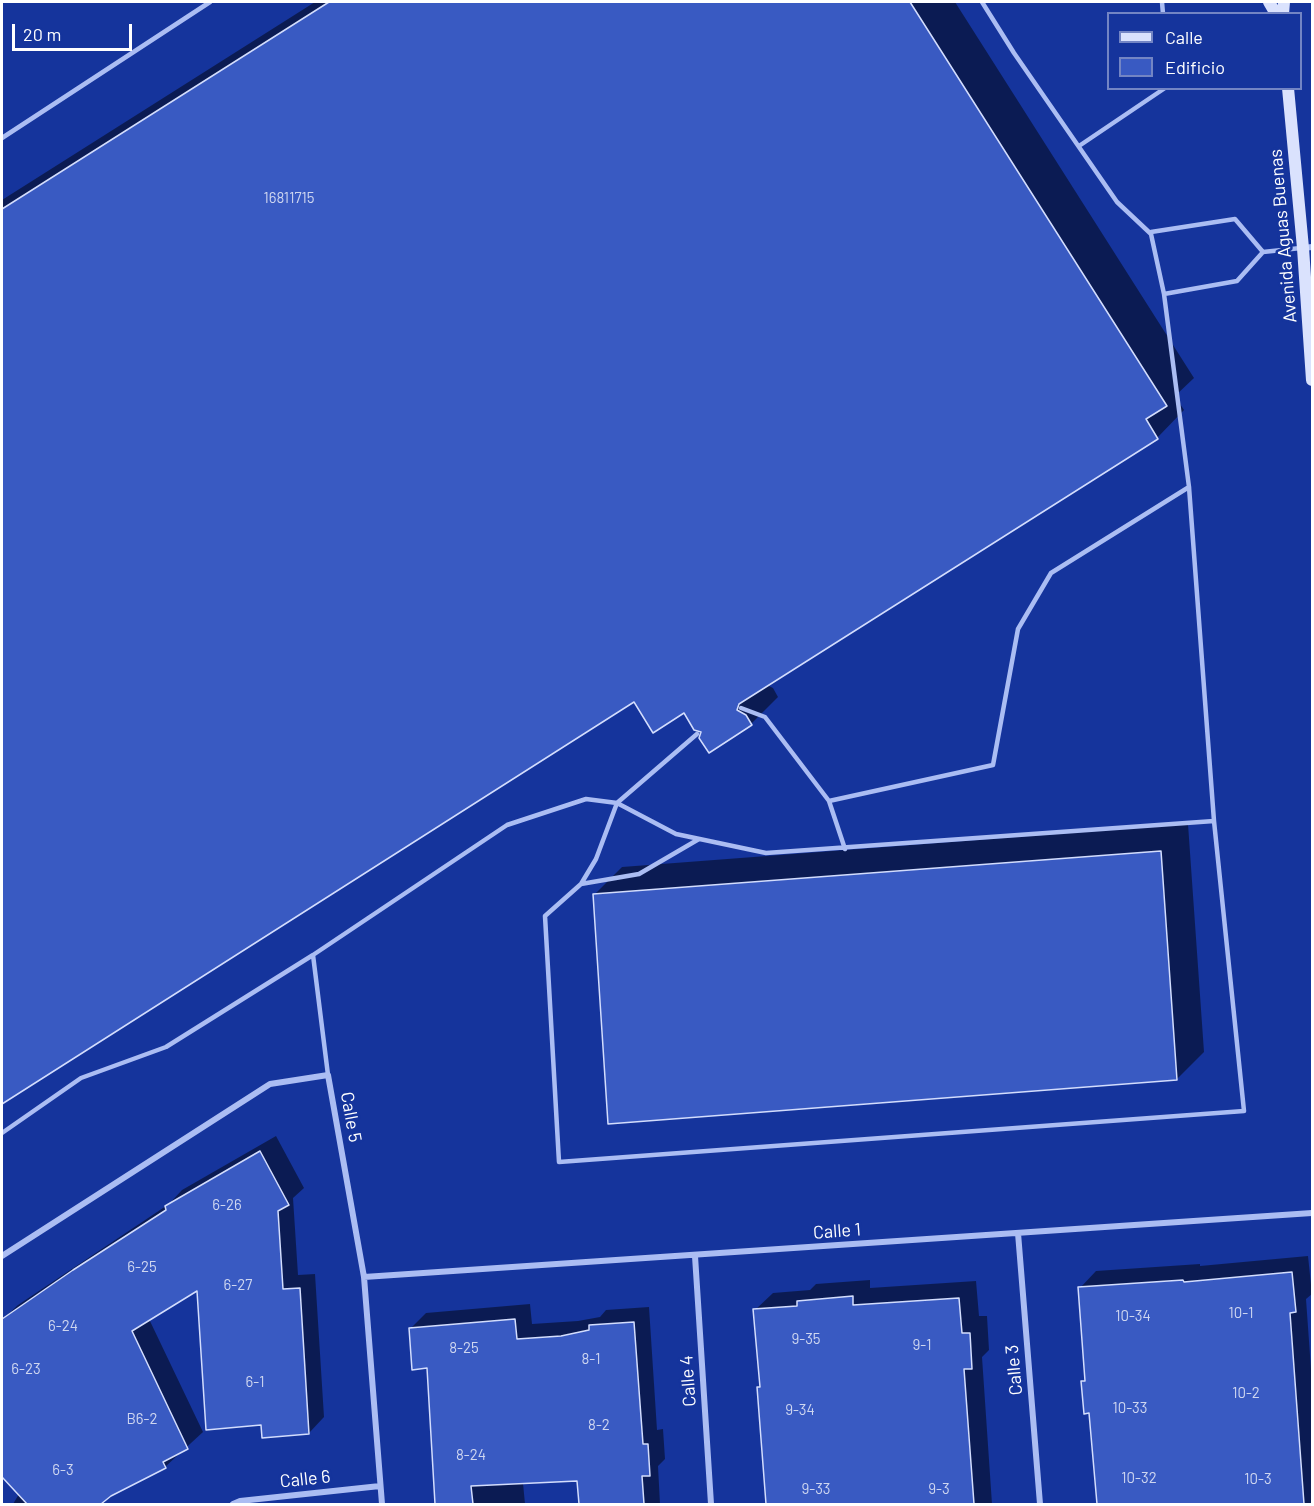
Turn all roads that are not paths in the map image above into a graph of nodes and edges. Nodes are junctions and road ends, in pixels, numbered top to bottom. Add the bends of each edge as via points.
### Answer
1 (210, 2) edge
2 (982, 2) edge
3 (1162, 90) edge
4 (1288, 90) edge
5 (2, 138) edge
6 (1079, 146) junction
7 (1151, 234) junction
8 (1308, 247) edge
9 (1263, 252) junction
10 (1164, 294) junction
11 (1312, 380) edge
12 (1189, 488) junction
13 (741, 708) dead end
14 (696, 734) dead end
15 (829, 801) junction
16 (617, 803) junction
17 (1214, 821) junction
18 (700, 838) junction
19 (845, 849) junction
20 (581, 884) junction
21 (313, 954) junction
22 (328, 1075) junction
23 (2, 1133) edge
24 (1312, 1213) edge
25 (1018, 1233) junction
26 (2, 1256) edge
27 (695, 1256) junction
28 (364, 1277) junction
29 (380, 1486) junction
30 (233, 1504) edge
31 (382, 1504) edge
32 (711, 1504) edge
33 (1040, 1504) edge

1 - 5 lane
2 - 6 lane
3 - 6 lane
4 - 8 street, Avenida Aguas Buenas
6 - 7 lane via 1117,202
7 - 9 lane via 1235,219
7 - 10 lane
8 - 9 lane
8 - 11 street, Avenida Aguas Buenas
9 - 10 lane via 1237,280
10 - 12 lane
12 - 15 lane via 1051,573 1018,628 993,765
12 - 17 lane
13 - 15 lane via 765,717
14 - 16 lane
15 - 19 lane
16 - 18 lane via 676,834
16 - 20 lane via 597,859
16 - 21 lane via 586,799 507,825
17 - 19 lane
17 - 20 lane via 1244,1111 559,1161 545,916
18 - 19 lane via 766,854
18 - 20 lane via 639,874
21 - 22 lane
21 - 23 lane via 166,1047 81,1078
22 - 26 street, Calle 5 via 270,1084
22 - 28 street, Calle 5
24 - 25 street, Calle 1
25 - 27 street, Calle 1
25 - 33 street, Calle 3
27 - 28 street, Calle 1
27 - 32 street, Calle 4
28 - 29 street, Calle 5
29 - 30 street, Calle 6
29 - 31 street, Calle 5

